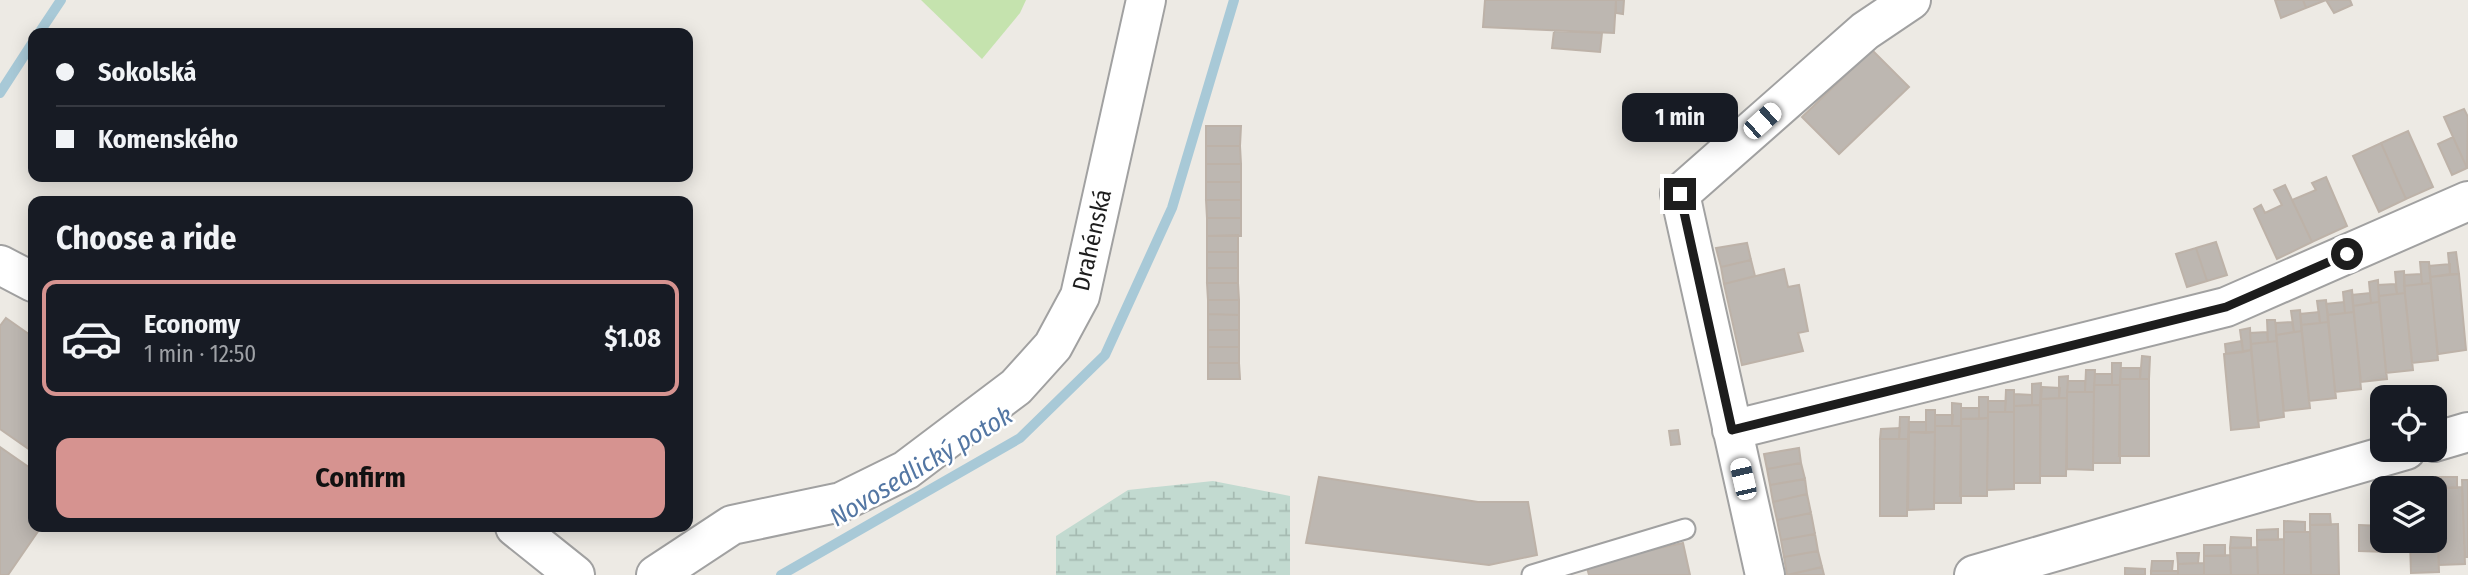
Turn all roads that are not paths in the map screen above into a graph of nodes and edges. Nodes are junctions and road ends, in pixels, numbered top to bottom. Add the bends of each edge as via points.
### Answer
1 (1146, 0) edge
2 (1911, 0) edge
3 (2468, 201) edge
4 (0, 265) edge
5 (28, 279) edge
6 (1732, 430) junction
7 (2468, 432) edge
8 (2447, 438) edge
9 (2370, 460) edge
10 (1685, 529) dead end
11 (521, 532) edge
12 (575, 575) edge
13 (656, 575) edge
14 (1532, 575) edge
15 (1765, 575) edge
16 (1974, 575) edge

1 - 13 street, Drahénská via 1080,296 1053,346 1016,387 906,470 841,502 732,525
2 - 6 street via 1865,30 1680,194
3 - 6 street via 2226,307
4 - 5 street
6 - 15 street
7 - 8 street
9 - 16 street
10 - 14 lane
11 - 12 street

